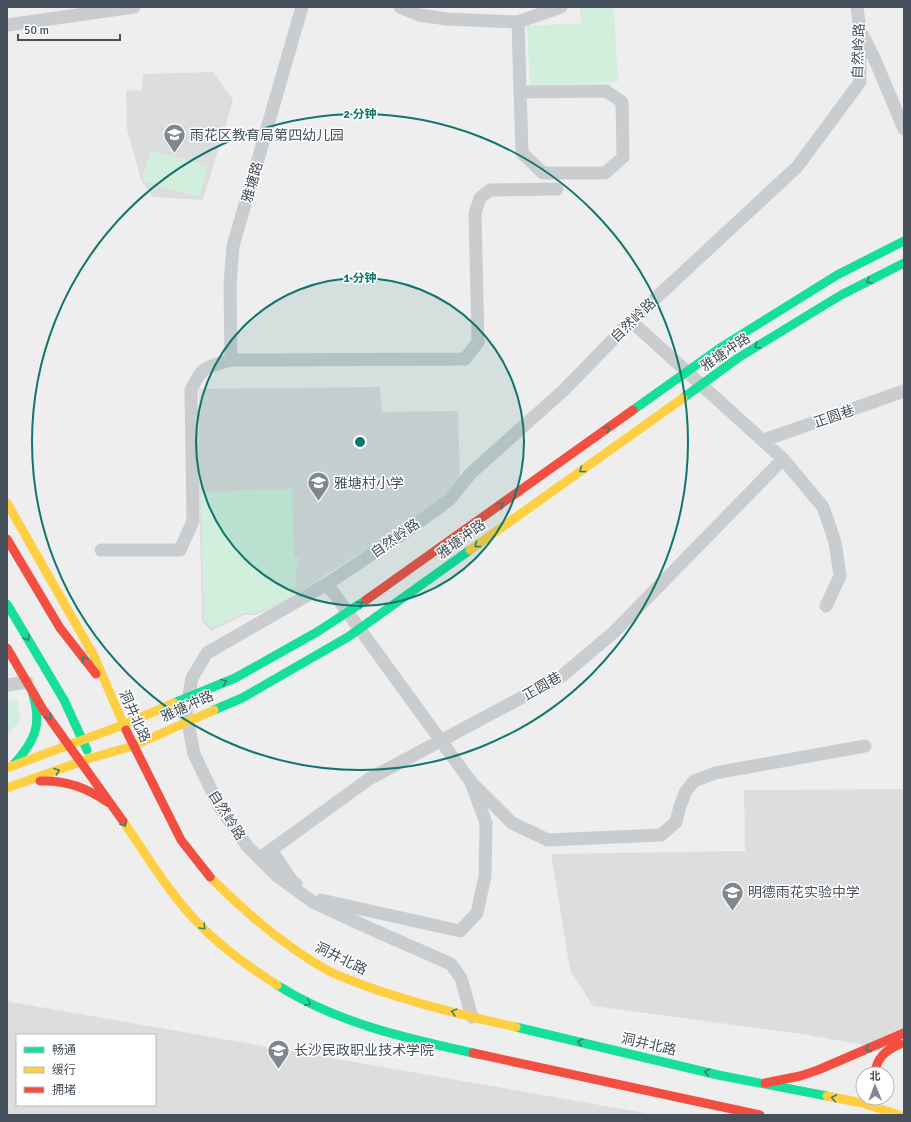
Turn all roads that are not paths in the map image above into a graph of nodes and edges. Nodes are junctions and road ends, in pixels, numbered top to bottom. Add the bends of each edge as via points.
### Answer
1 (134, 7) edge
2 (302, 7) edge
3 (400, 7) edge
4 (561, 7) edge
5 (857, 7) edge
6 (518, 22) junction
7 (7, 25) edge
8 (860, 31) junction
9 (520, 92) junction
10 (904, 129) edge
11 (557, 189) dead end
12 (904, 241) edge
13 (904, 263) edge
14 (631, 321) junction
15 (231, 360) junction
16 (687, 372) junction
17 (702, 384) junction
18 (904, 391) edge
19 (764, 440) junction
20 (783, 459) junction
21 (7, 503) edge
22 (7, 539) edge
23 (101, 550) dead end
24 (327, 584) junction
25 (7, 604) edge
26 (826, 606) dead end
27 (348, 612) junction
28 (360, 628) junction
29 (7, 648) edge
30 (7, 685) edge
31 (29, 685) junction
32 (108, 689) junction
33 (189, 697) junction
34 (188, 721) junction
35 (123, 725) junction
36 (82, 740) junction
37 (442, 741) junction
38 (69, 745) junction
39 (133, 746) junction
40 (865, 746) dead end
41 (90, 758) junction
42 (81, 762) junction
43 (10, 767) edge
44 (471, 782) junction
45 (23, 783) junction
46 (7, 788) edge
47 (111, 803) junction
48 (271, 850) junction
49 (259, 859) junction
50 (472, 1017) junction
51 (904, 1033) edge
52 (904, 1042) edge
53 (876, 1066) edge
54 (753, 1082) junction
55 (890, 1106) edge
56 (760, 1115) edge
57 (898, 1115) edge

1 - 7 street
2 - 15 street, 雅塘路 via 234,246 230,284
3 - 6 street via 419,15 447,19
4 - 6 street
5 - 8 street, 自然岭路
6 - 9 street
8 - 10 street
8 - 14 street, 自然岭路 via 860,82 797,166
9 - 9 street via 522,153 543,173 605,174 623,157 622,102 606,91
11 - 15 street via 490,190 480,198 475,213 478,342 465,359
12 - 16 main road, 雅塘冲路 via 837,275 723,346
13 -> 17 main road, 雅塘冲路 via 841,295 738,358
14 - 16 street
14 - 24 street, 自然岭路 via 564,390 471,473 449,500
15 - 23 street via 208,366 198,376 191,390 193,521 180,550
16 - 17 street
27 -> 16 main road, 雅塘冲路
17 - 19 street
17 -> 28 main road, 雅塘冲路
18 - 19 street, 正圆巷
19 - 20 street
20 - 26 street via 823,507 835,542 840,576
20 - 37 street, 正圆巷 via 614,632 562,676
21 - 32 main road, 洞井北路 via 94,656
32 -> 22 main road via 60,628
24 - 27 street
24 - 33 street, 自然岭路 via 207,653 192,678
25 -> 36 main road via 64,700
27 - 28 street
33 -> 27 main road, 雅塘冲路 via 235,678
28 - 34 main road, 雅塘冲路 via 242,698
28 - 37 street
29 - 31 main road
30 - 31 street
31 -> 38 main road
31 - 43 main road via 38,718 36,732 30,746
32 - 35 main road, 洞井北路
33 - 34 street, 自然岭路 via 186,712
33 - 35 main road, 雅塘冲路
34 - 39 main road, 雅塘冲路
34 - 49 street, 自然岭路 via 194,754 219,806
35 - 36 main road, 雅塘冲路
35 - 39 main road, 洞井北路
36 - 38 main road, 雅塘冲路
36 - 41 main road
37 - 44 street
37 - 48 street, 正圆巷 via 369,779
38 - 42 main road
38 - 43 main road, 雅塘冲路
39 - 41 main road, 雅塘冲路
50 -> 39 main road, 洞井北路 via 410,1001 330,971 298,952 237,904 205,872 186,846
40 - 44 street via 715,773 694,781 686,792 676,822 661,835 548,840 512,823
41 - 42 main road, 雅塘冲路
41 - 47 main road
45 -> 42 main road, 雅塘冲路
42 - 47 main road
44 - 48 street via 486,823 485,876 478,913 460,931 318,899 292,880
45 - 46 main road, 雅塘冲路
45 - 47 main road via 42,780 71,783 94,792
47 -> 56 main road via 159,874 206,931 247,966 323,1010 410,1039
48 - 49 street, 正圆巷
49 - 50 street, 自然岭路 via 277,876 313,902 451,964 461,978
54 -> 50 main road, 洞井北路
51 -> 54 main road via 800,1076 768,1083
52 - 53 main road via 882,1054
57 -> 54 main road, 洞井北路 via 862,1103
55 - 57 main road

